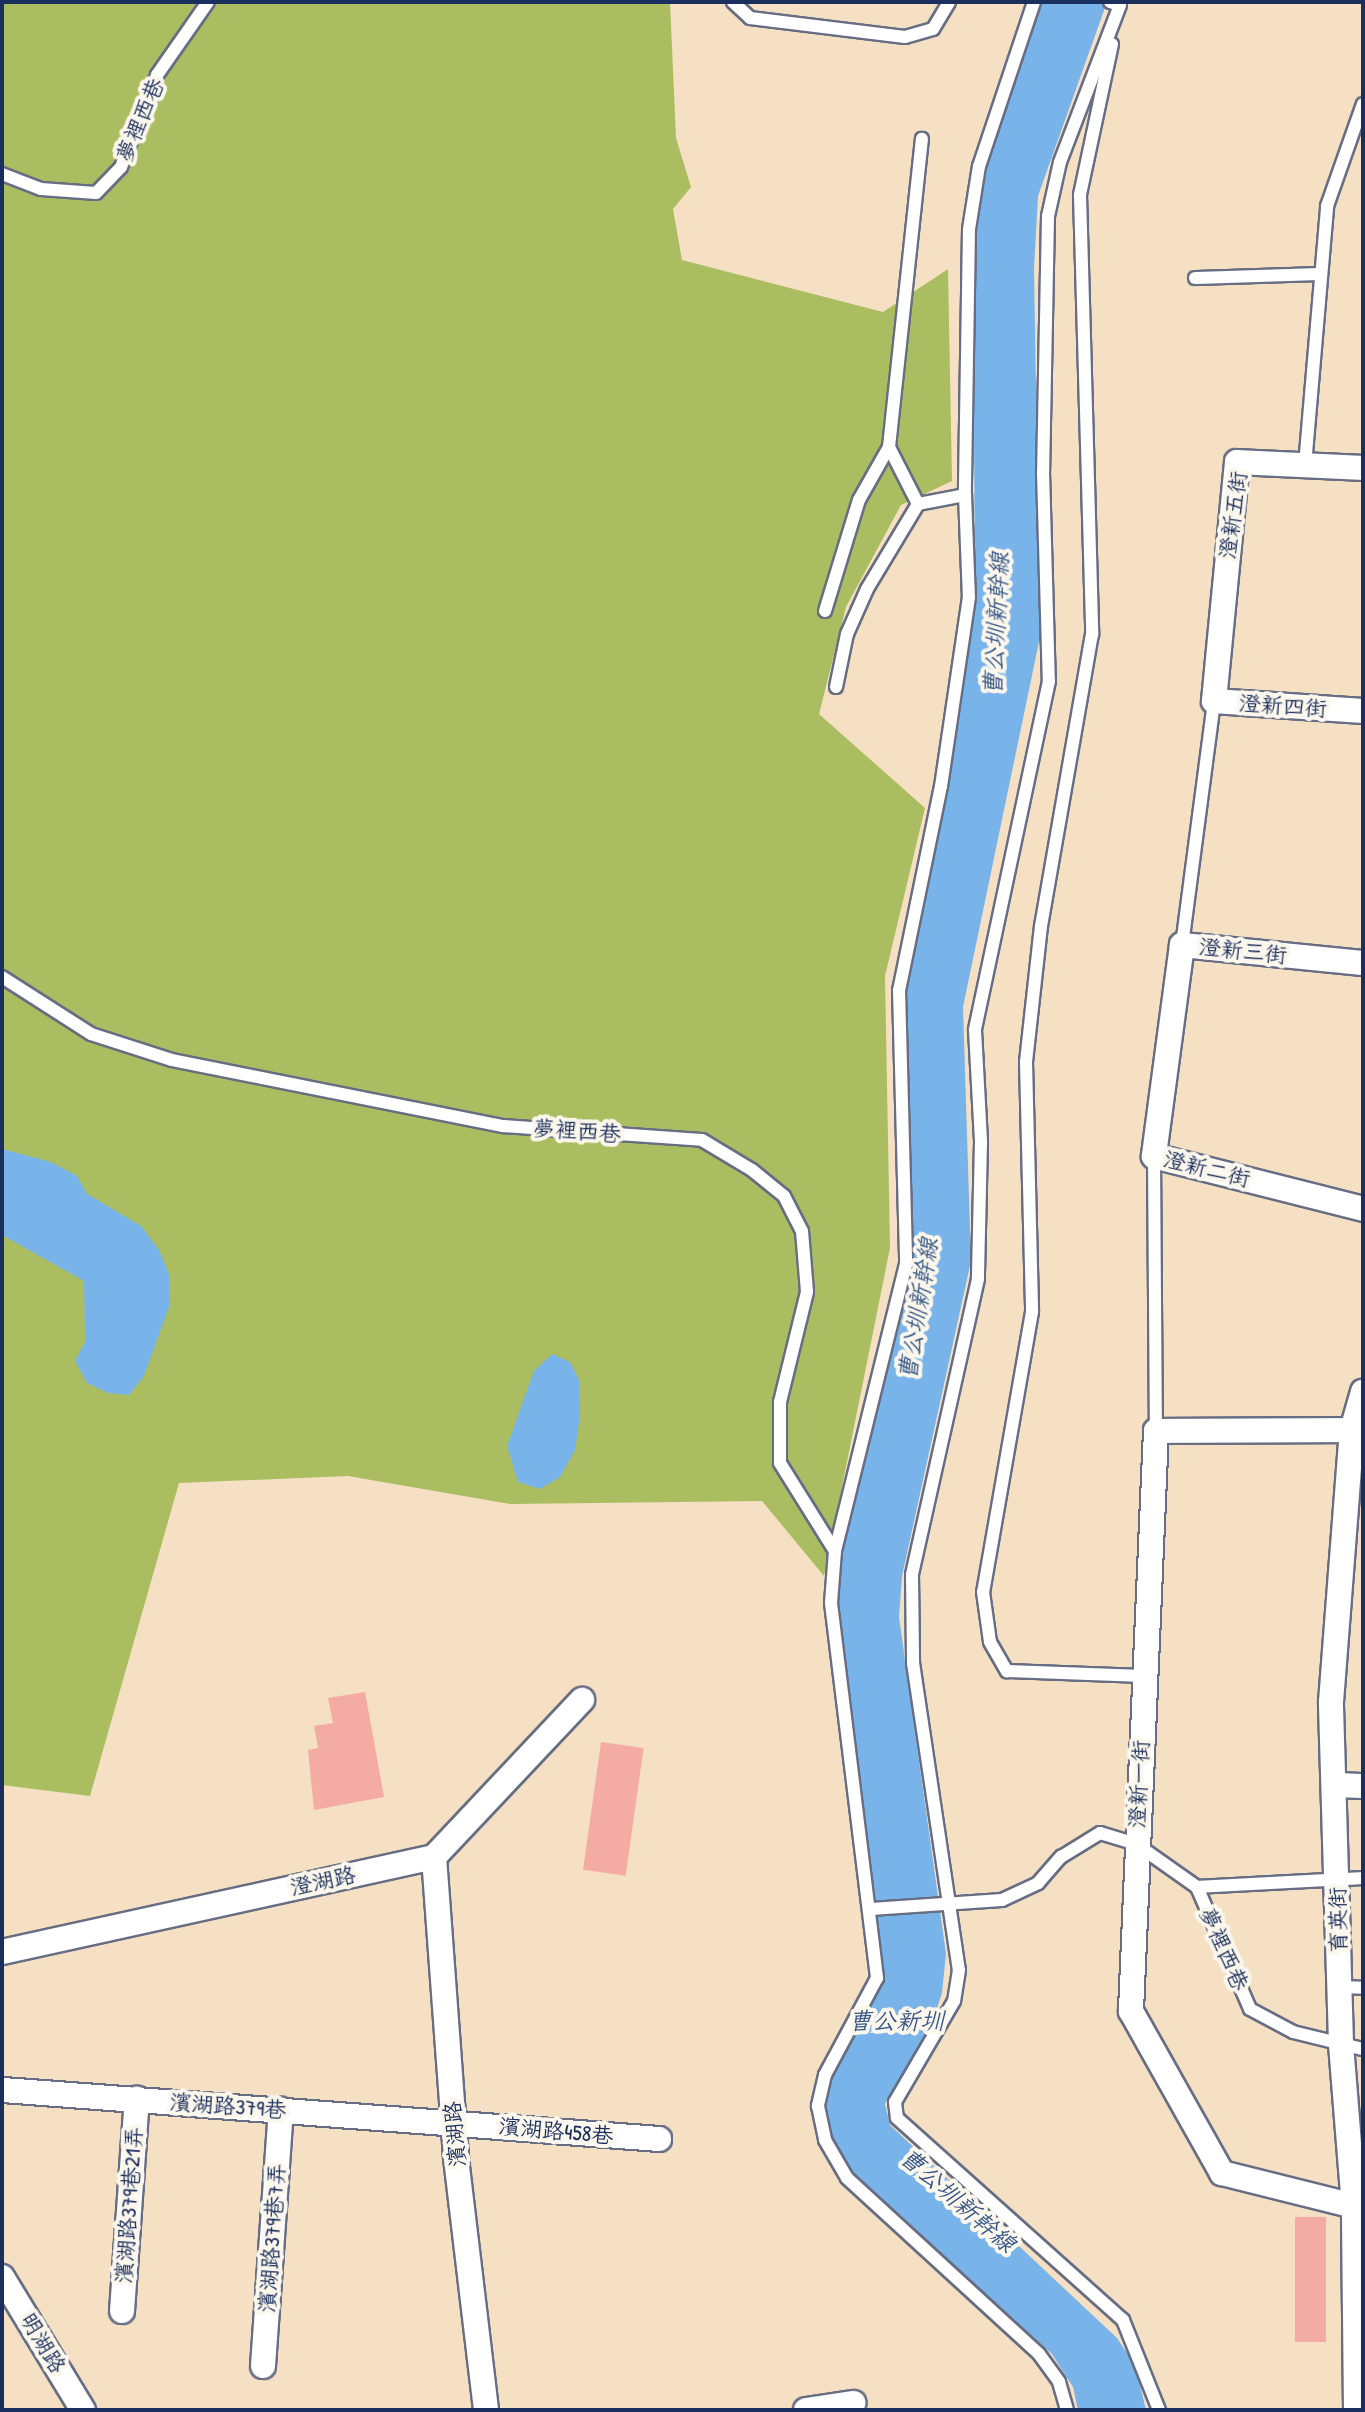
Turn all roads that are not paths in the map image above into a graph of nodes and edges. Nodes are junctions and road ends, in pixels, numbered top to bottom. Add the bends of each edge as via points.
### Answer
1 (208, 2) edge
2 (733, 2) edge
3 (949, 2) edge
4 (1034, 2) edge
5 (1117, 3) edge
6 (1363, 104) edge
7 (922, 139) dead end
8 (2, 174) edge
9 (1321, 274) junction
10 (1195, 278) dead end
11 (889, 447) junction
12 (1305, 465) junction
13 (1363, 468) edge
14 (965, 495) junction
15 (918, 504) junction
16 (1223, 594) joint
17 (825, 611) dead end
18 (836, 687) dead end
19 (1214, 701) junction
20 (1363, 711) edge
21 (1182, 945) junction
22 (1363, 963) edge
23 (2, 977) edge
24 (1168, 1052) joint
25 (1154, 1156) junction
26 (1363, 1209) edge
27 (1363, 1392) edge
28 (1156, 1431) junction
29 (1355, 1446) edge
30 (1353, 1536) edge
31 (835, 1551) junction
32 (1144, 1676) junction
33 (582, 1700) dead end
34 (1335, 1785) junction
35 (1363, 1786) edge
36 (1136, 1844) junction
37 (434, 1857) junction
38 (1363, 1878) edge
39 (1337, 1880) junction
40 (1197, 1887) junction
41 (952, 1901) junction
42 (871, 1909) junction
43 (2, 1952) edge
44 (1351, 1987) edge
45 (1352, 2046) edge
46 (3, 2090) edge
47 (137, 2099) junction
48 (281, 2110) junction
49 (453, 2122) junction
50 (659, 2139) dead end
51 (1358, 2179) edge
52 (1354, 2206) junction
53 (2, 2277) edge
54 (122, 2311) dead end
55 (1359, 2357) edge
56 (263, 2366) dead end
57 (853, 2403) dead end
58 (83, 2410) edge
59 (486, 2410) edge
60 (806, 2410) edge
61 (1067, 2410) edge
62 (1159, 2410) edge
63 (1356, 2410) edge

1 - 8 lane, 夢裡西巷 via 157,75 121,167 96,193 41,189
2 - 3 lane via 750,18 905,37 933,29
4 - 14 lane via 979,166 969,229
5 - 32 lane via 1080,195 1092,634 1041,926 1026,1062 1032,1312 983,1592 990,1642 1007,1671
5 - 41 lane via 1060,162 1048,216 1043,472 1049,681 975,1030 981,1142 978,1279 912,1575 913,1663
6 - 9 lane via 1327,206
7 - 11 lane
9 - 10 lane
9 - 12 lane
11 - 15 lane
11 - 17 lane via 859,500
12 - 13 street, 澄新五街
12 - 16 street, 澄新五街 via 1237,462
14 - 15 lane
14 - 31 lane via 969,597 964,638 941,786 899,990 906,1264
15 - 18 lane via 867,589 847,634
16 - 19 street, 澄新四街
19 - 20 street, 澄新四街
19 - 21 lane
21 - 22 street, 澄新三街
21 - 24 street, 澄新三街
23 - 31 lane, 夢裡西巷 via 91,1034 172,1060 503,1126 702,1140 752,1170 784,1196 802,1231 807,1292 780,1402 780,1463
24 - 25 street, 澄新二街
25 - 26 street, 澄新二街
25 - 28 lane
27 - 29 street, 育英街
28 - 29 street
28 - 32 street, 澄新一街
29 - 30 street, 育英街
30 - 34 street, 育英街 via 1331,1702
31 - 42 lane via 831,1603
32 - 36 street, 澄新一街
33 - 37 street
34 - 35 street
34 - 39 street, 育英街
36 - 40 lane, 夢裡西巷
36 - 41 lane via 1100,1833 1061,1857 1038,1883 1002,1900
36 - 52 street, 澄新一街 via 1131,2011 1222,2173
37 - 43 street, 澄湖路
37 - 49 street, 濱湖路
38 - 39 lane, 夢裡西巷
39 - 40 lane, 夢裡西巷
39 - 44 street, 育英街
40 - 45 lane, 夢裡西巷 via 1250,2009 1293,2032
41 - 42 lane
41 - 62 lane via 959,1970 954,2001 895,2102 897,2118 1123,2320
42 - 61 lane via 877,1978 825,2075 818,2106 825,2140 847,2178 1039,2354 1059,2382
44 - 45 street, 育英街
45 - 51 street, 育英街
46 - 47 street, 濱湖路379巷
47 - 48 street, 濱湖路379巷
47 - 54 street, 濱湖路379巷21弄
48 - 49 street, 濱湖路379巷
48 - 56 street, 濱湖路379巷7弄
49 - 50 street, 濱湖路458巷
49 - 59 street, 濱湖路
51 - 52 street, 育英街
52 - 55 street, 育英街
53 - 58 street, 明湖路
55 - 63 street, 育英街
57 - 60 street

